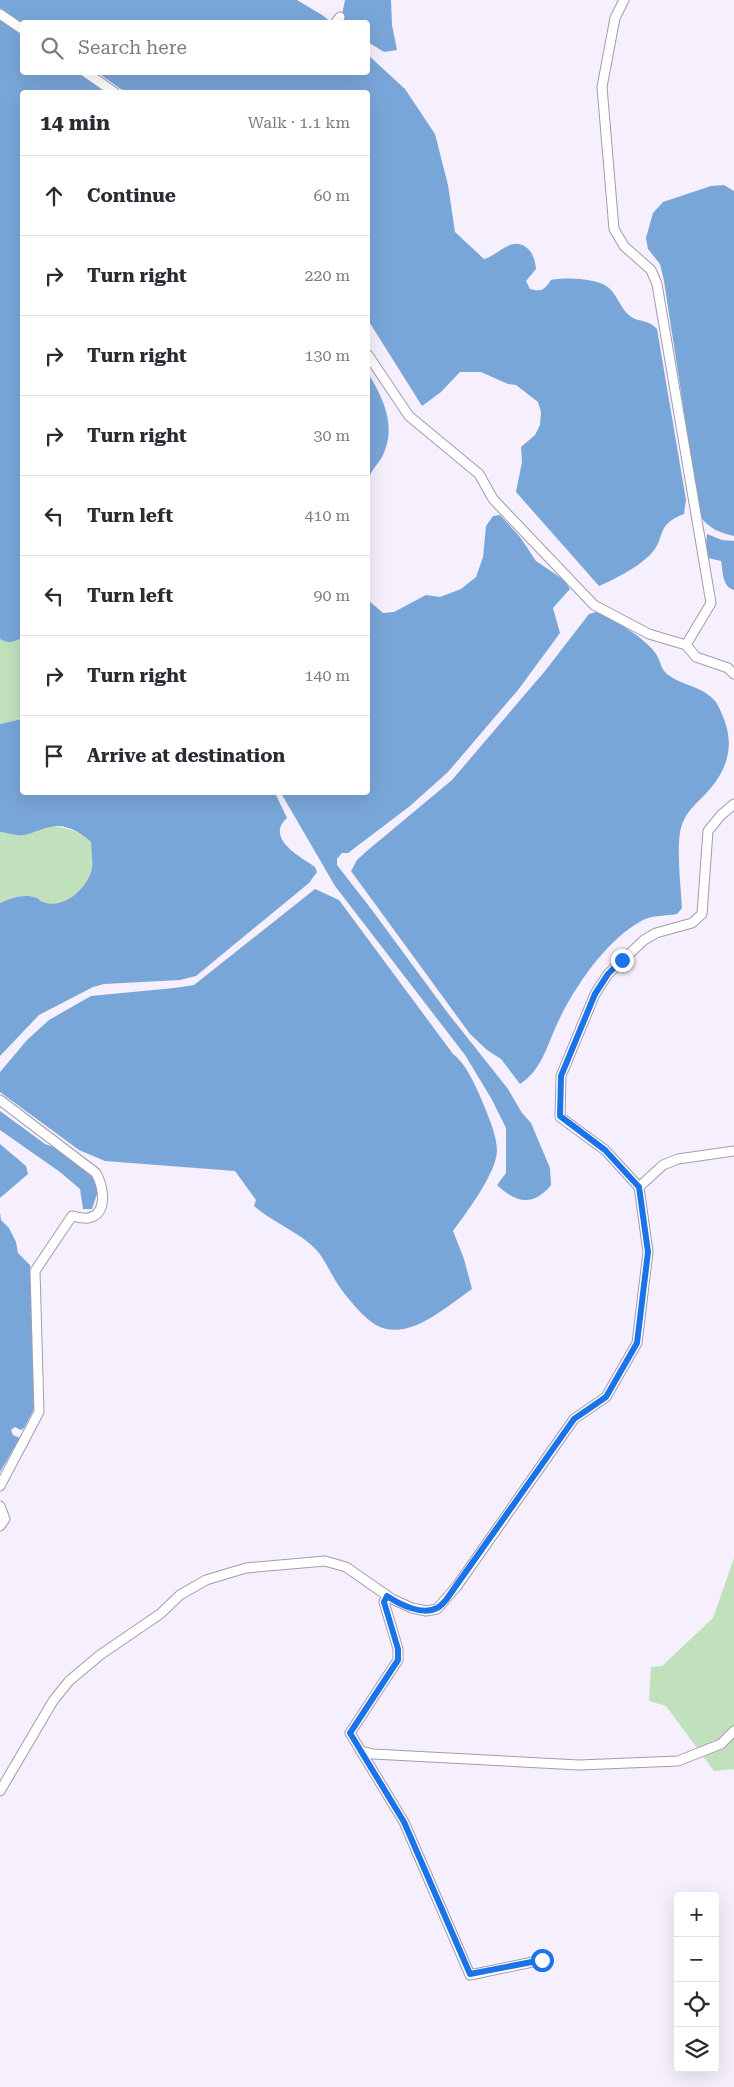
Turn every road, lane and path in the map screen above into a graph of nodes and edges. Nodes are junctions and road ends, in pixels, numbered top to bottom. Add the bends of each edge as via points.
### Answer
1 (624, 0) edge
2 (0, 14) edge
3 (20, 28) edge
4 (89, 75) edge
5 (111, 90) edge
6 (370, 358) edge
7 (686, 645) junction
8 (734, 674) edge
9 (734, 804) edge
10 (0, 1100) edge
11 (734, 1151) edge
12 (639, 1187) junction
13 (0, 1486) edge
14 (0, 1506) edge
15 (0, 1526) edge
16 (387, 1596) junction
17 (734, 1731) edge
18 (361, 1751) junction
19 (0, 1791) edge
20 (542, 1960) dead end

1 - 7 street via 615,18 602,87 614,229 624,246 652,270 658,284 711,603
2 - 3 street
4 - 5 street
6 - 7 street via 410,416 479,474 493,499 594,605 649,634
7 - 8 street via 696,657 728,668
9 - 12 street via 708,831 702,914 692,923 656,933 644,940 608,974 595,994 561,1076 560,1116 605,1150
10 - 13 street via 96,1173 102,1184 103,1202 97,1214 88,1218 72,1216 36,1270 39,1412
11 - 12 street via 663,1165
12 - 16 street via 648,1252 637,1343 606,1397 574,1419 457,1586 437,1609 412,1608
14 - 15 street via 5,1519
16 - 18 street via 384,1602 398,1649 398,1660 350,1733
16 - 19 street via 346,1567 326,1561 246,1568 206,1580 180,1595 160,1614 100,1655 69,1681 49,1707
17 - 18 street via 721,1744 678,1761 579,1765
18 - 20 street via 404,1822 470,1974

